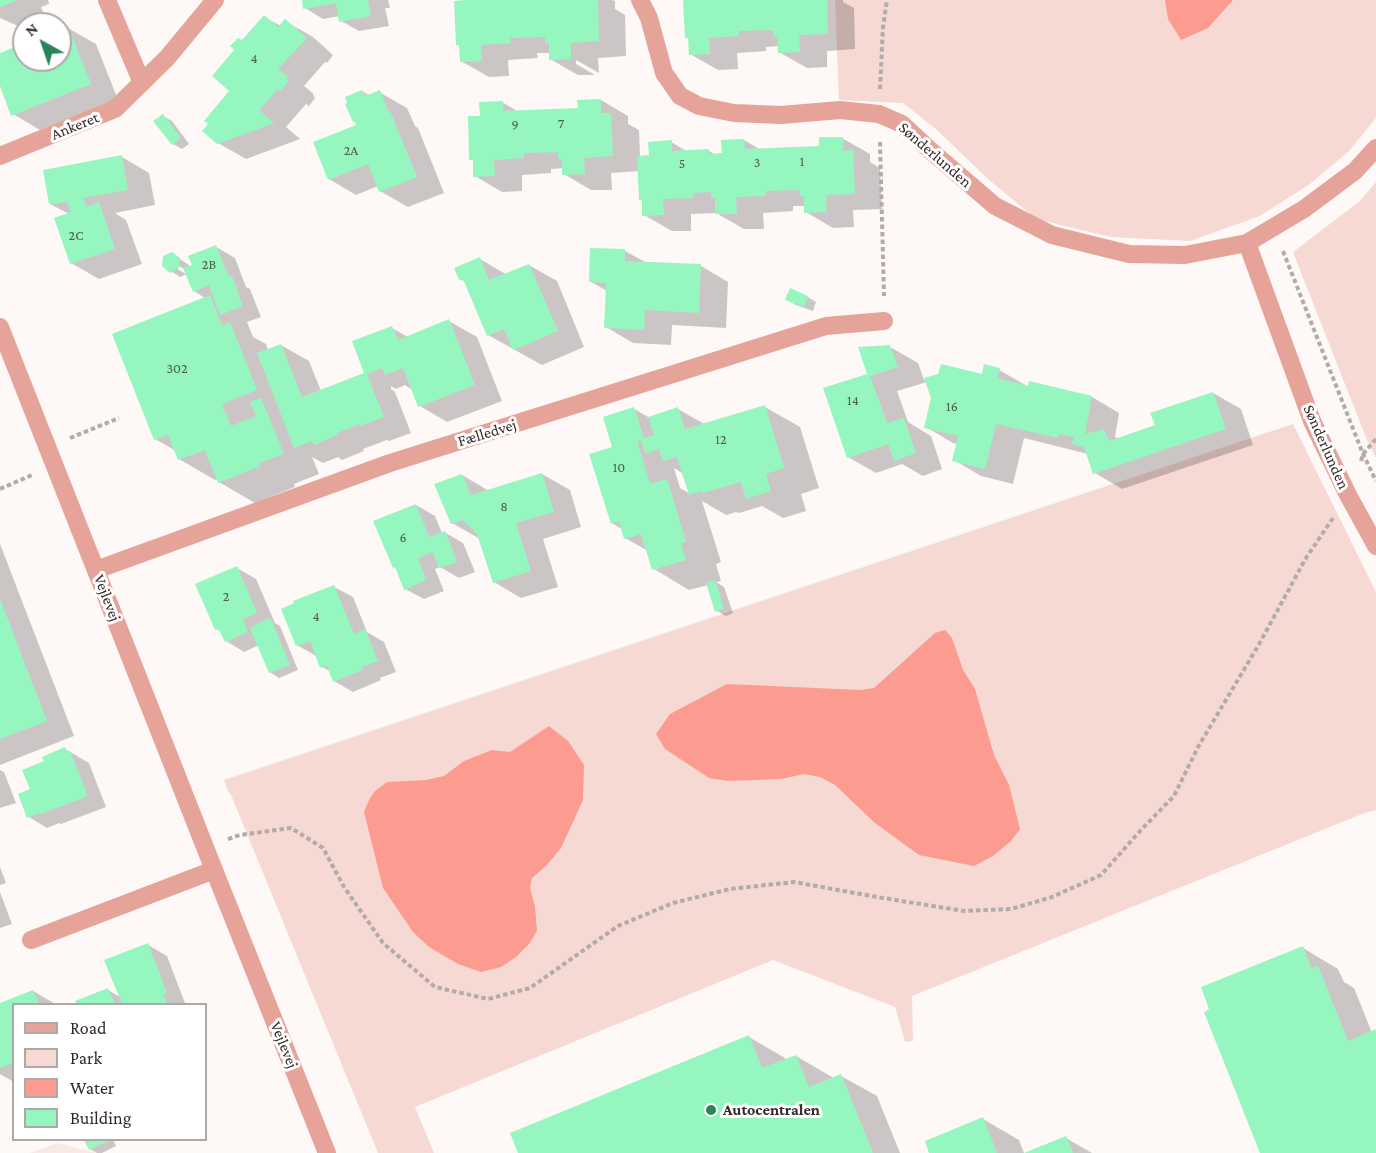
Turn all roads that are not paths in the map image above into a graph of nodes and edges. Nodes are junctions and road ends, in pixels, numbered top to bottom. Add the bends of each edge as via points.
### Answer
1 (107, 0) edge
2 (215, 0) edge
3 (640, 0) edge
4 (142, 83) junction
5 (1376, 148) edge
6 (0, 156) edge
7 (1247, 243) junction
8 (884, 321) road end
9 (0, 327) edge
10 (1376, 546) edge
11 (96, 570) junction
12 (214, 870) junction
13 (31, 940) dead end
14 (327, 1153) edge

1 - 4 street
2 - 4 street, Ankeret
3 - 7 street, Sønderlunden via 664,73 680,96 699,106 734,113 781,115 840,110 879,114 902,124 995,206 1052,235 1129,254 1185,255
4 - 6 street, Ankeret via 115,110
5 - 7 street, Sønderlunden via 1355,171 1304,209
7 - 10 street, Sønderlunden via 1312,421
8 - 11 street, Fælledvej via 826,326 390,463
9 - 11 street, Vejlevej
11 - 12 street, Vejlevej
12 - 13 street
12 - 14 street, Vejlevej

